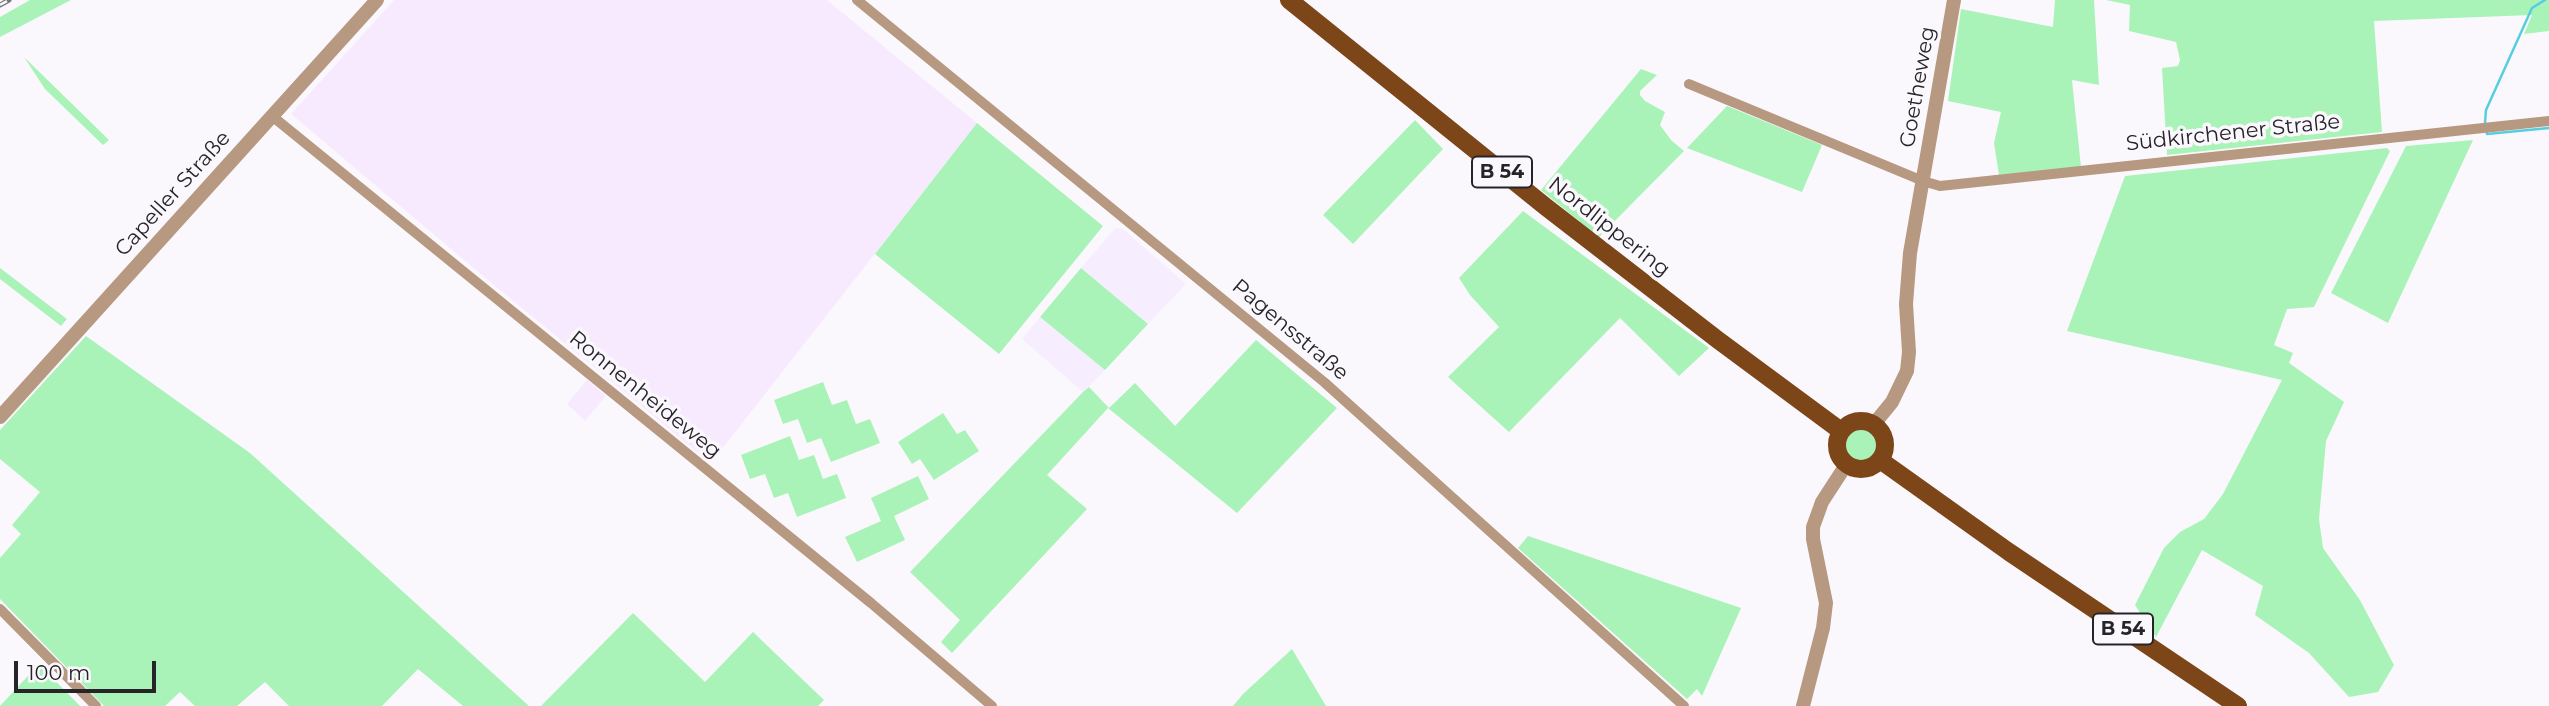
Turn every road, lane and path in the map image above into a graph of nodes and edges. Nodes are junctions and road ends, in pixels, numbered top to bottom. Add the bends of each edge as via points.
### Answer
1 (377, 0) edge
2 (857, 0) edge
3 (1289, 0) edge
4 (1954, 0) edge
5 (1689, 84) dead end
6 (272, 116) junction
7 (2549, 121) edge
8 (1923, 181) junction
9 (0, 417) edge
10 (1874, 424) junction
11 (1841, 430) junction
12 (1880, 460) junction
13 (1846, 464) junction
14 (0, 609) edge
15 (96, 706) edge
16 (992, 706) edge
17 (1684, 706) edge
18 (1803, 706) edge
19 (2238, 706) edge

1 - 6 street, Capeller Straße
2 - 17 street, Pagensstraße via 1324,382
3 - 11 main road, Nordlippering / B 54 via 1546,207
4 - 8 street, Goetheweg
5 - 8 street, Südkirchener Straße
6 - 9 street, Capeller Straße
6 - 16 street, Ronnenheideweg
7 - 8 street, Südkirchener Straße via 1940,186
8 - 10 street via 1910,253 1907,371 1892,402
10 - 11 main road via 1858,421
10 - 12 main road via 1885,445
11 - 13 main road via 1837,451
12 - 13 main road via 1860,470
12 - 19 main road, B 54
13 - 18 street via 1822,502 1813,527 1826,603
14 - 15 street

